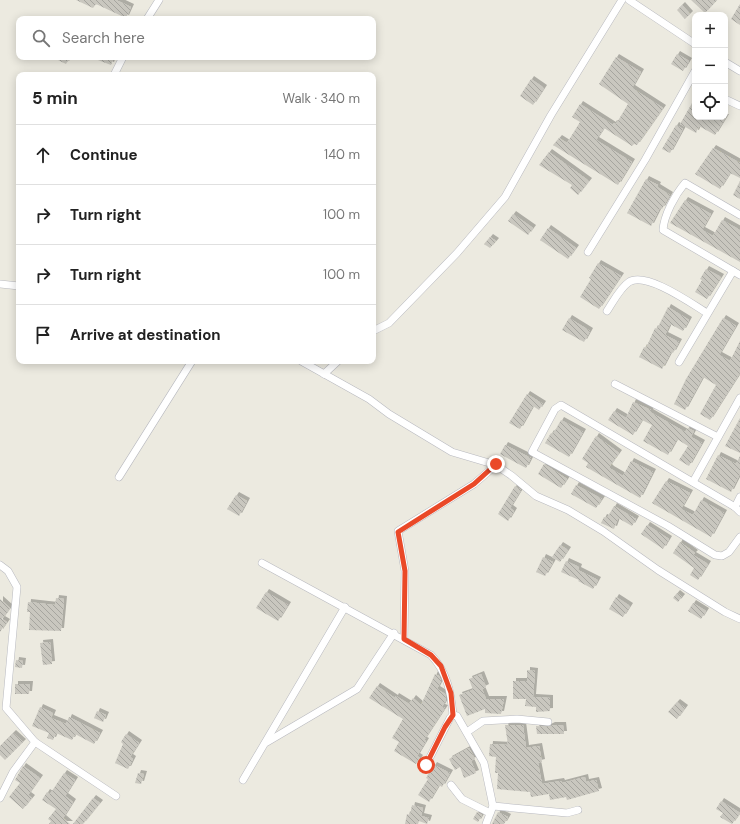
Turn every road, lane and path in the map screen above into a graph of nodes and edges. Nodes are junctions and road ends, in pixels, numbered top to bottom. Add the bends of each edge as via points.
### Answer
1 (158, 0) edge
2 (622, 0) edge
3 (629, 0) edge
4 (148, 16) edge
5 (692, 42) edge
6 (122, 60) edge
7 (728, 64) edge
8 (740, 71) edge
9 (116, 72) edge
10 (692, 75) edge
11 (728, 100) edge
12 (740, 106) edge
13 (740, 215) edge
14 (588, 252) dead end
15 (733, 271) junction
16 (740, 275) edge
17 (0, 284) edge
18 (16, 286) edge
19 (606, 311) dead end
20 (707, 313) junction
21 (376, 330) edge
22 (679, 362) dead end
23 (190, 364) edge
24 (306, 364) edge
25 (335, 364) edge
26 (324, 374) junction
27 (615, 384) dead end
28 (740, 398) edge
29 (718, 437) junction
30 (496, 464) junction
31 (119, 477) dead end
32 (692, 482) junction
33 (740, 497) edge
34 (737, 509) edge
35 (740, 537) edge
36 (262, 563) dead end
37 (0, 565) edge
38 (345, 607) junction
39 (740, 619) edge
40 (394, 633) junction
41 (404, 639) junction
42 (453, 715) junction
43 (548, 722) dead end
44 (467, 732) junction
45 (35, 742) junction
46 (265, 743) junction
47 (426, 765) dead end
48 (242, 780) dead end
49 (451, 785) dead end
50 (116, 796) dead end
51 (0, 798) edge
52 (493, 806) junction
53 (578, 810) dead end
54 (490, 814) junction
55 (486, 824) edge

1 - 4 street
2 - 21 street via 551,115 505,197 457,253 389,323
3 - 5 street
6 - 9 street
7 - 8 street
10 - 14 street via 645,160
11 - 12 street
13 - 15 street via 685,183 663,222 662,230
15 - 16 street
15 - 20 street
17 - 18 street
19 - 20 street via 624,286 638,280 664,288
20 - 22 street
23 - 31 street
24 - 26 street
25 - 26 street
26 - 30 street via 452,452
27 - 29 street
28 - 29 street
29 - 32 street
30 - 39 street via 536,496 568,510 604,531 658,570
30 - 41 street via 474,484 398,532 405,571
32 - 34 street
32 - 35 street via 561,405 555,409 532,452 668,526 715,555 722,556 729,552
33 - 34 street
36 - 38 street
37 - 45 street via 8,571 17,587 6,708
38 - 40 street
38 - 46 street
40 - 41 street
40 - 46 street via 357,689
41 - 42 street via 431,655 441,666 451,693
42 - 44 street via 457,716
42 - 47 street
43 - 44 street via 517,719 483,721
44 - 52 street via 484,762
45 - 50 street
45 - 51 street via 13,772
46 - 48 street
49 - 54 street via 462,799
52 - 53 street via 567,813
52 - 54 street
54 - 55 street

